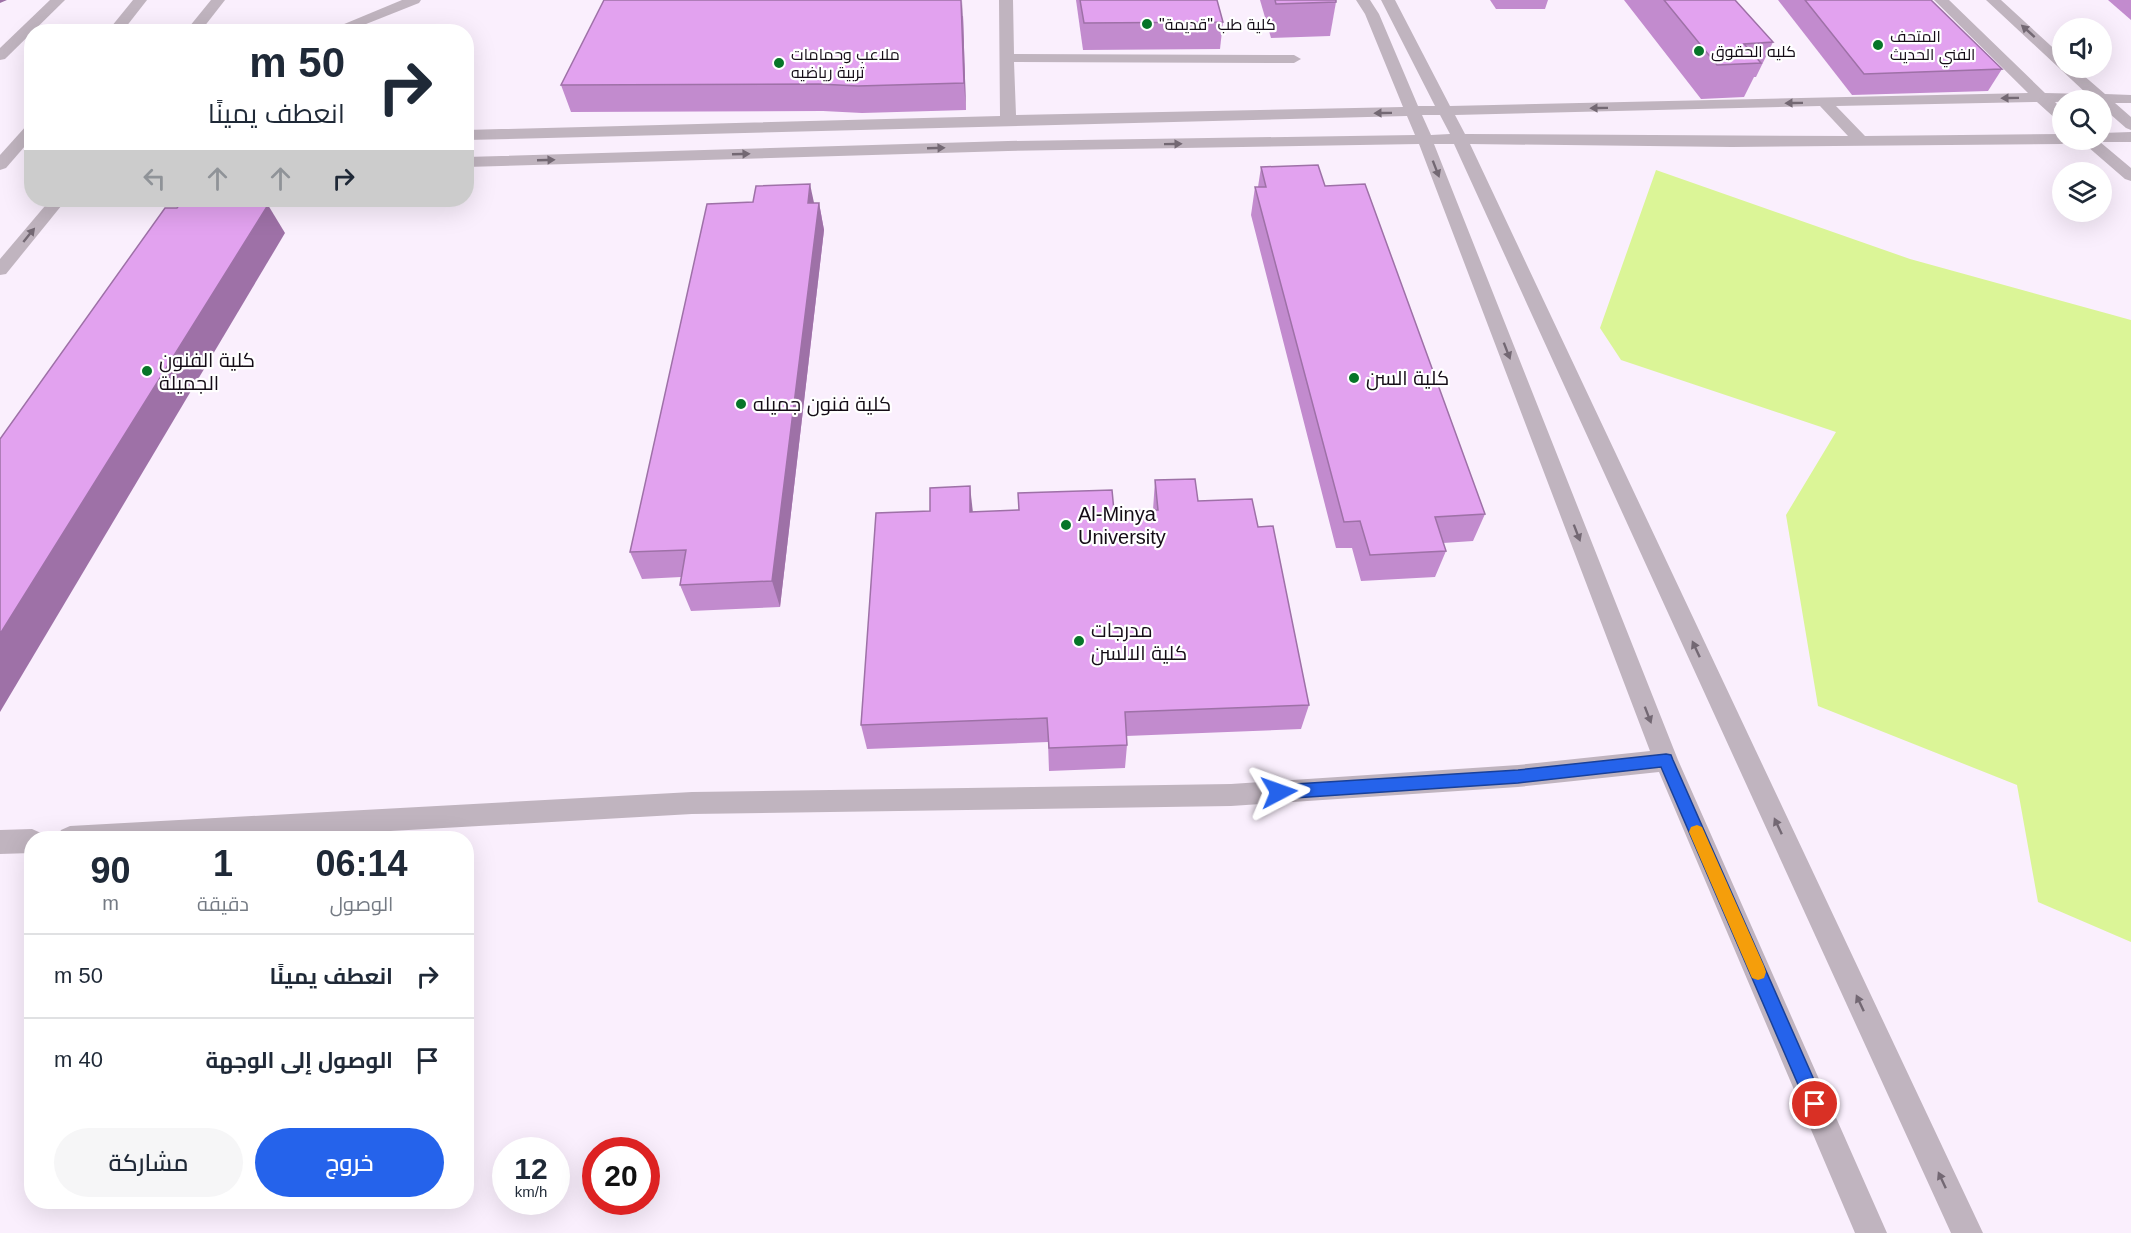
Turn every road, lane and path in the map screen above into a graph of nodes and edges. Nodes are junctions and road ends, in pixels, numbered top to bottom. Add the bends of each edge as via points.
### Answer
1 (58, 0) edge
2 (140, 0) edge
3 (218, 0) edge
4 (414, 0) edge
5 (1006, 0) edge
6 (1363, 0) edge
7 (1388, 0) edge
8 (1941, 0) edge
9 (1993, 0) edge
10 (33, 24) edge
11 (120, 24) edge
12 (198, 24) edge
13 (352, 24) edge
14 (24, 33) edge
15 (2052, 54) edge
16 (0, 56) edge
17 (1008, 58) junction
18 (1294, 59) dead end
19 (2078, 78) edge
20 (2092, 90) edge
21 (2042, 97) junction
22 (2052, 97) edge
23 (2131, 99) edge
24 (2112, 100) edge
25 (1825, 103) junction
26 (1675, 106) junction
27 (2052, 107) edge
28 (2112, 108) edge
29 (1446, 112) junction
30 (1414, 113) junction
31 (1122, 118) junction
32 (1008, 120) junction
33 (913, 123) junction
34 (2131, 125) edge
35 (520, 133) junction
36 (474, 135) edge
37 (24, 137) edge
38 (2131, 137) edge
39 (2112, 138) edge
40 (1460, 139) junction
41 (2052, 139) edge
42 (1425, 140) junction
43 (1862, 141) junction
44 (1702, 142) junction
45 (1133, 144) junction
46 (911, 149) junction
47 (2100, 150) edge
48 (509, 161) junction
49 (474, 162) edge
50 (0, 165) edge
51 (2131, 176) edge
52 (52, 207) edge
53 (0, 270) edge
54 (1666, 760) junction
55 (194, 831) edge
56 (24, 842) edge
57 (0, 843) edge
58 (1872, 1233) edge
59 (1966, 1233) edge

1 - 10 lane
2 - 11 lane
3 - 12 lane
4 - 13 lane
5 - 17 lane
6 - 30 lane
7 - 29 lane
8 - 21 lane
15 -> 9 lane
14 - 16 lane
17 - 18 lane
17 - 32 lane
19 - 20 lane
21 - 22 lane
21 -> 25 lane
21 - 27 lane
23 - 24 lane
25 -> 26 lane
25 - 43 lane
26 -> 29 lane
26 - 44 lane
28 - 34 lane
29 - 30 lane
29 - 40 lane
30 -> 31 lane
30 - 42 lane
31 - 32 lane
31 - 45 lane
32 - 33 lane
33 - 35 lane
33 - 46 lane
35 - 36 lane
35 - 48 lane
37 - 50 lane
38 - 39 lane
40 - 42 lane
40 - 44 lane
59 -> 40 lane
41 - 43 lane
45 -> 42 lane
42 -> 54 lane
43 - 44 lane
46 -> 45 lane
48 -> 46 lane
47 - 51 lane
48 - 49 lane
53 -> 52 lane
54 - 55 lane via 1518,776 1231,795 692,803
54 - 58 lane
56 - 57 lane

